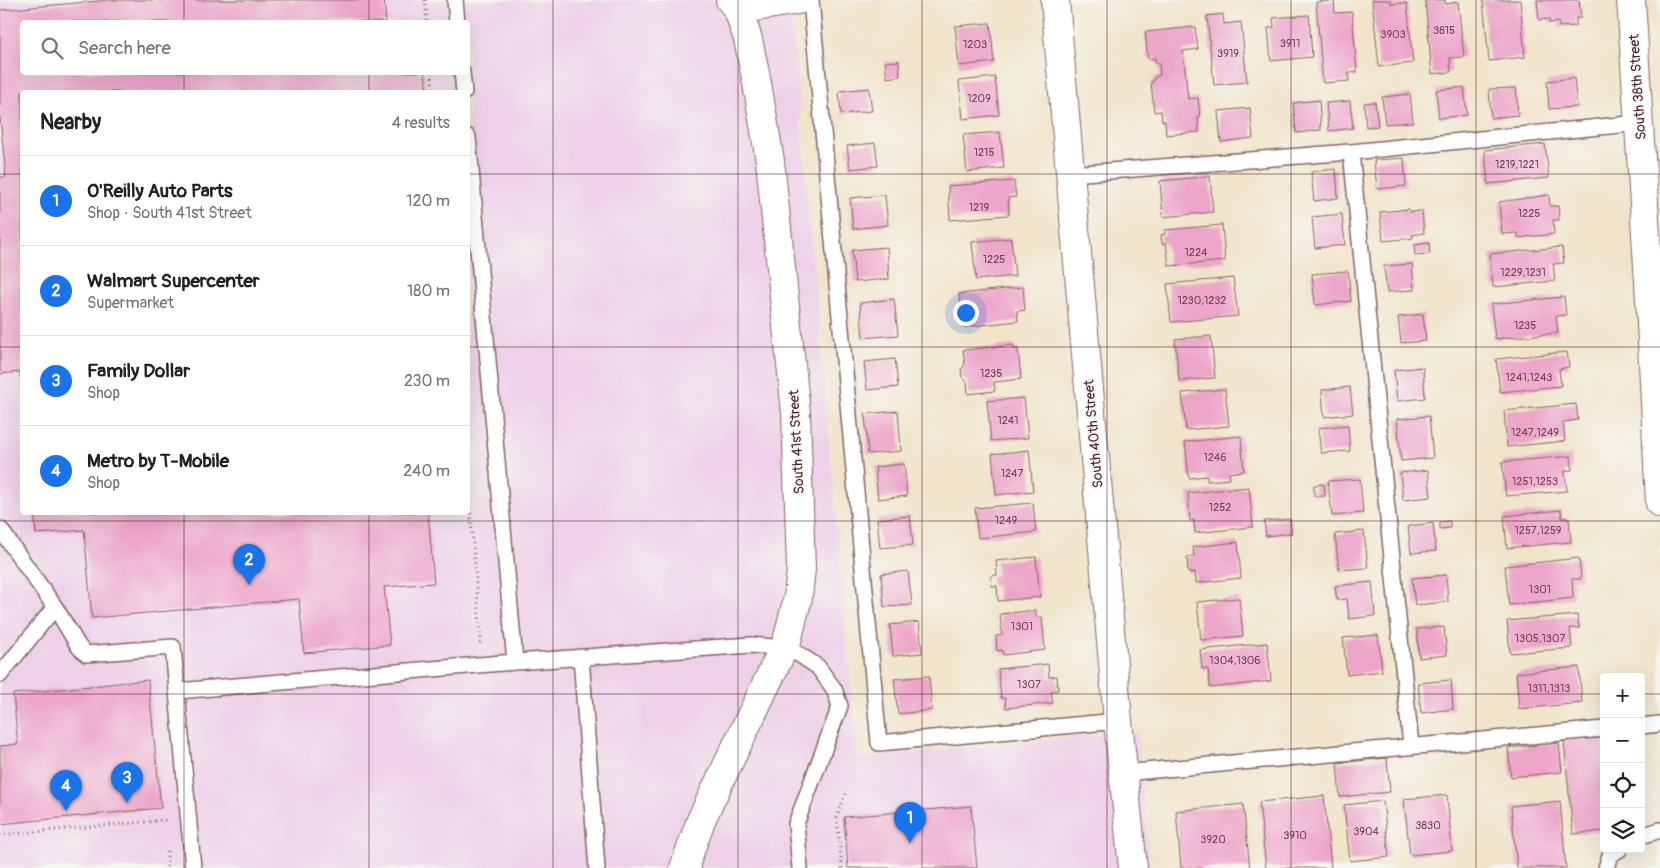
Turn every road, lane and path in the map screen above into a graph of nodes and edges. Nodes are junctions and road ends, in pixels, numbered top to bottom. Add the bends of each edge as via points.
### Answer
1 (425, 0) edge
2 (455, 0) edge
3 (798, 0) edge
4 (810, 0) edge
5 (1055, 0) edge
6 (1631, 0) edge
7 (734, 5) edge
8 (427, 20) edge
9 (457, 20) edge
10 (432, 75) edge
11 (462, 75) edge
12 (433, 90) edge
13 (464, 90) edge
14 (1639, 123) junction
15 (1351, 152) junction
16 (470, 160) edge
17 (1071, 174) junction
18 (1655, 315) edge
19 (1660, 503) edge
20 (470, 507) edge
21 (0, 529) edge
22 (55, 607) junction
23 (477, 646) dead end
24 (784, 648) junction
25 (581, 657) junction
26 (514, 662) junction
27 (0, 675) edge
28 (177, 691) junction
29 (1118, 721) junction
30 (1660, 724) edge
31 (1645, 726) edge
32 (1600, 729) edge
33 (1411, 746) junction
34 (1123, 773) junction
35 (846, 792) dead end
36 (167, 820) dead end
37 (1660, 830) edge
38 (0, 835) edge
39 (1645, 835) edge
40 (1613, 853) edge
41 (686, 866) edge
42 (193, 868) edge
43 (596, 868) edge
44 (800, 868) edge
45 (842, 868) edge
46 (1133, 868) edge
47 (1606, 868) edge

1 - 8 path
2 - 9 lane
3 - 7 street
4 - 29 lane via 879,743
5 - 17 street, South 40th Street
6 - 14 street, South 38th Street
7 - 24 street, South 41st Street via 751,52 770,161 796,413 801,569 795,615
10 - 12 path
11 - 13 lane
14 - 15 lane
14 - 18 street, South 38th Street
15 - 17 lane
15 - 33 lane
16 - 26 lane
17 - 29 street, South 40th Street
18 - 19 street, South 38th Street
20 - 23 path via 481,641
21 - 22 lane
22 - 27 lane
22 - 28 lane via 86,654 172,647
24 - 25 lane via 738,646
24 - 41 street, South 41st Street via 701,820
24 - 44 lane via 818,667 834,689 840,706 796,824
25 - 26 lane
25 - 43 lane
26 - 28 lane
28 - 42 lane
29 - 34 street, South 40th Street
30 - 31 lane
32 - 33 lane
33 - 34 lane
34 - 46 street, South 40th Street
35 - 45 path via 837,818
36 - 38 path
37 - 39 lane
40 - 47 lane

